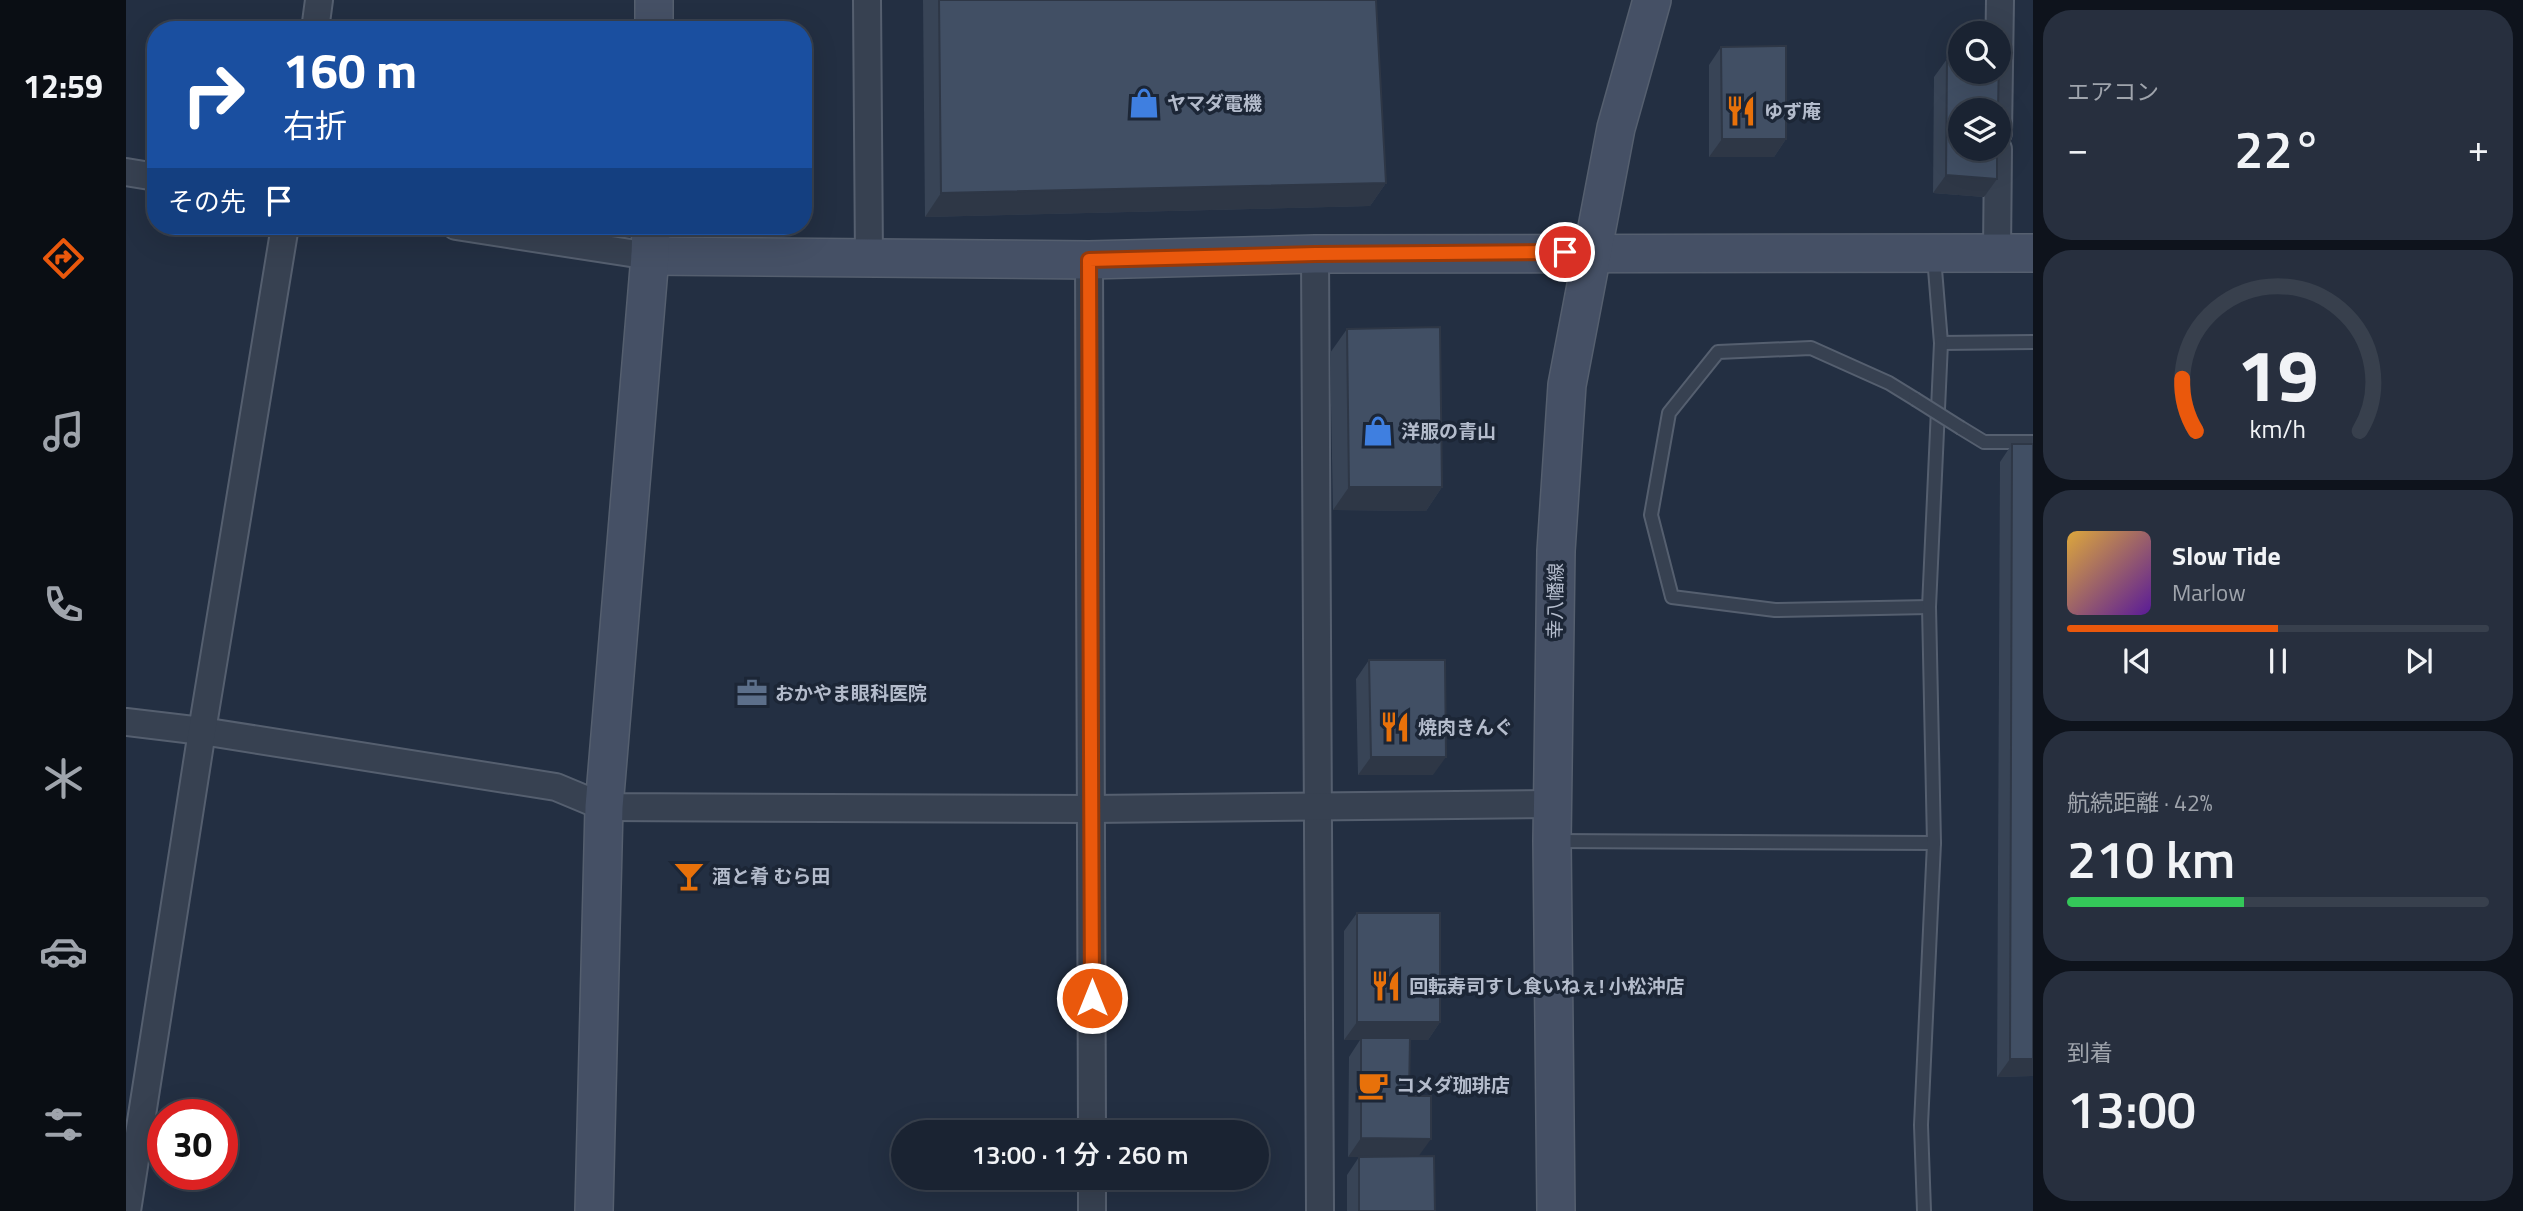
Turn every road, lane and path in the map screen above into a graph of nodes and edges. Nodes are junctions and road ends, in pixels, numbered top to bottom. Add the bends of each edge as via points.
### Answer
1 (319, 0) edge
2 (654, 0) edge
3 (867, 0) edge
4 (1652, 0) edge
5 (2000, 0) edge
6 (316, 21) edge
7 (654, 21) edge
8 (1999, 98) edge
9 (1998, 161) edge
10 (126, 172) edge
11 (147, 176) edge
12 (284, 235) edge
13 (573, 235) edge
14 (651, 241) edge
15 (1593, 252) junction
16 (1997, 252) junction
17 (1934, 253) junction
18 (2033, 253) edge
19 (1315, 254) junction
20 (869, 259) junction
21 (1089, 260) junction
22 (2033, 342) edge
23 (1941, 343) junction
24 (2033, 442) edge
25 (1929, 607) junction
26 (126, 722) edge
27 (202, 731) junction
28 (1553, 804) junction
29 (604, 807) junction
30 (1319, 807) junction
31 (1092, 810) junction
32 (1552, 841) junction
33 (1934, 843) junction
34 (1092, 1120) edge
35 (1092, 1190) edge
36 (127, 1211) edge
37 (594, 1211) edge
38 (1091, 1211) edge
39 (1321, 1211) edge
40 (1556, 1211) edge
41 (1924, 1211) edge

1 - 6 street
2 - 7 street
3 - 20 street
4 - 15 street, 幸八幡線 via 1616,128
5 - 8 street
9 - 16 street
10 - 11 street
12 - 27 street
13 - 14 street
14 - 20 street
14 - 29 street
15 - 17 street
15 - 19 street
15 - 28 street, 幸八幡線 via 1567,385 1556,551
16 - 17 street
16 - 18 street
17 - 23 lane
19 - 21 street
19 - 30 street
20 - 21 street
21 - 31 street
22 - 23 lane
23 - 25 lane
24 - 25 lane, bridge via 1984,443 1889,383 1811,348 1718,352 1670,413 1651,515 1672,597 1776,610
25 - 33 lane
26 - 27 street
27 - 29 street via 556,787
27 - 36 street
28 - 30 street
28 - 32 street, 幸八幡線
29 - 31 street
29 - 37 street
30 - 31 street
30 - 39 street
31 - 34 street
32 - 33 lane
32 - 40 street, 幸八幡線
33 - 41 lane via 1921,1125
35 - 38 street

